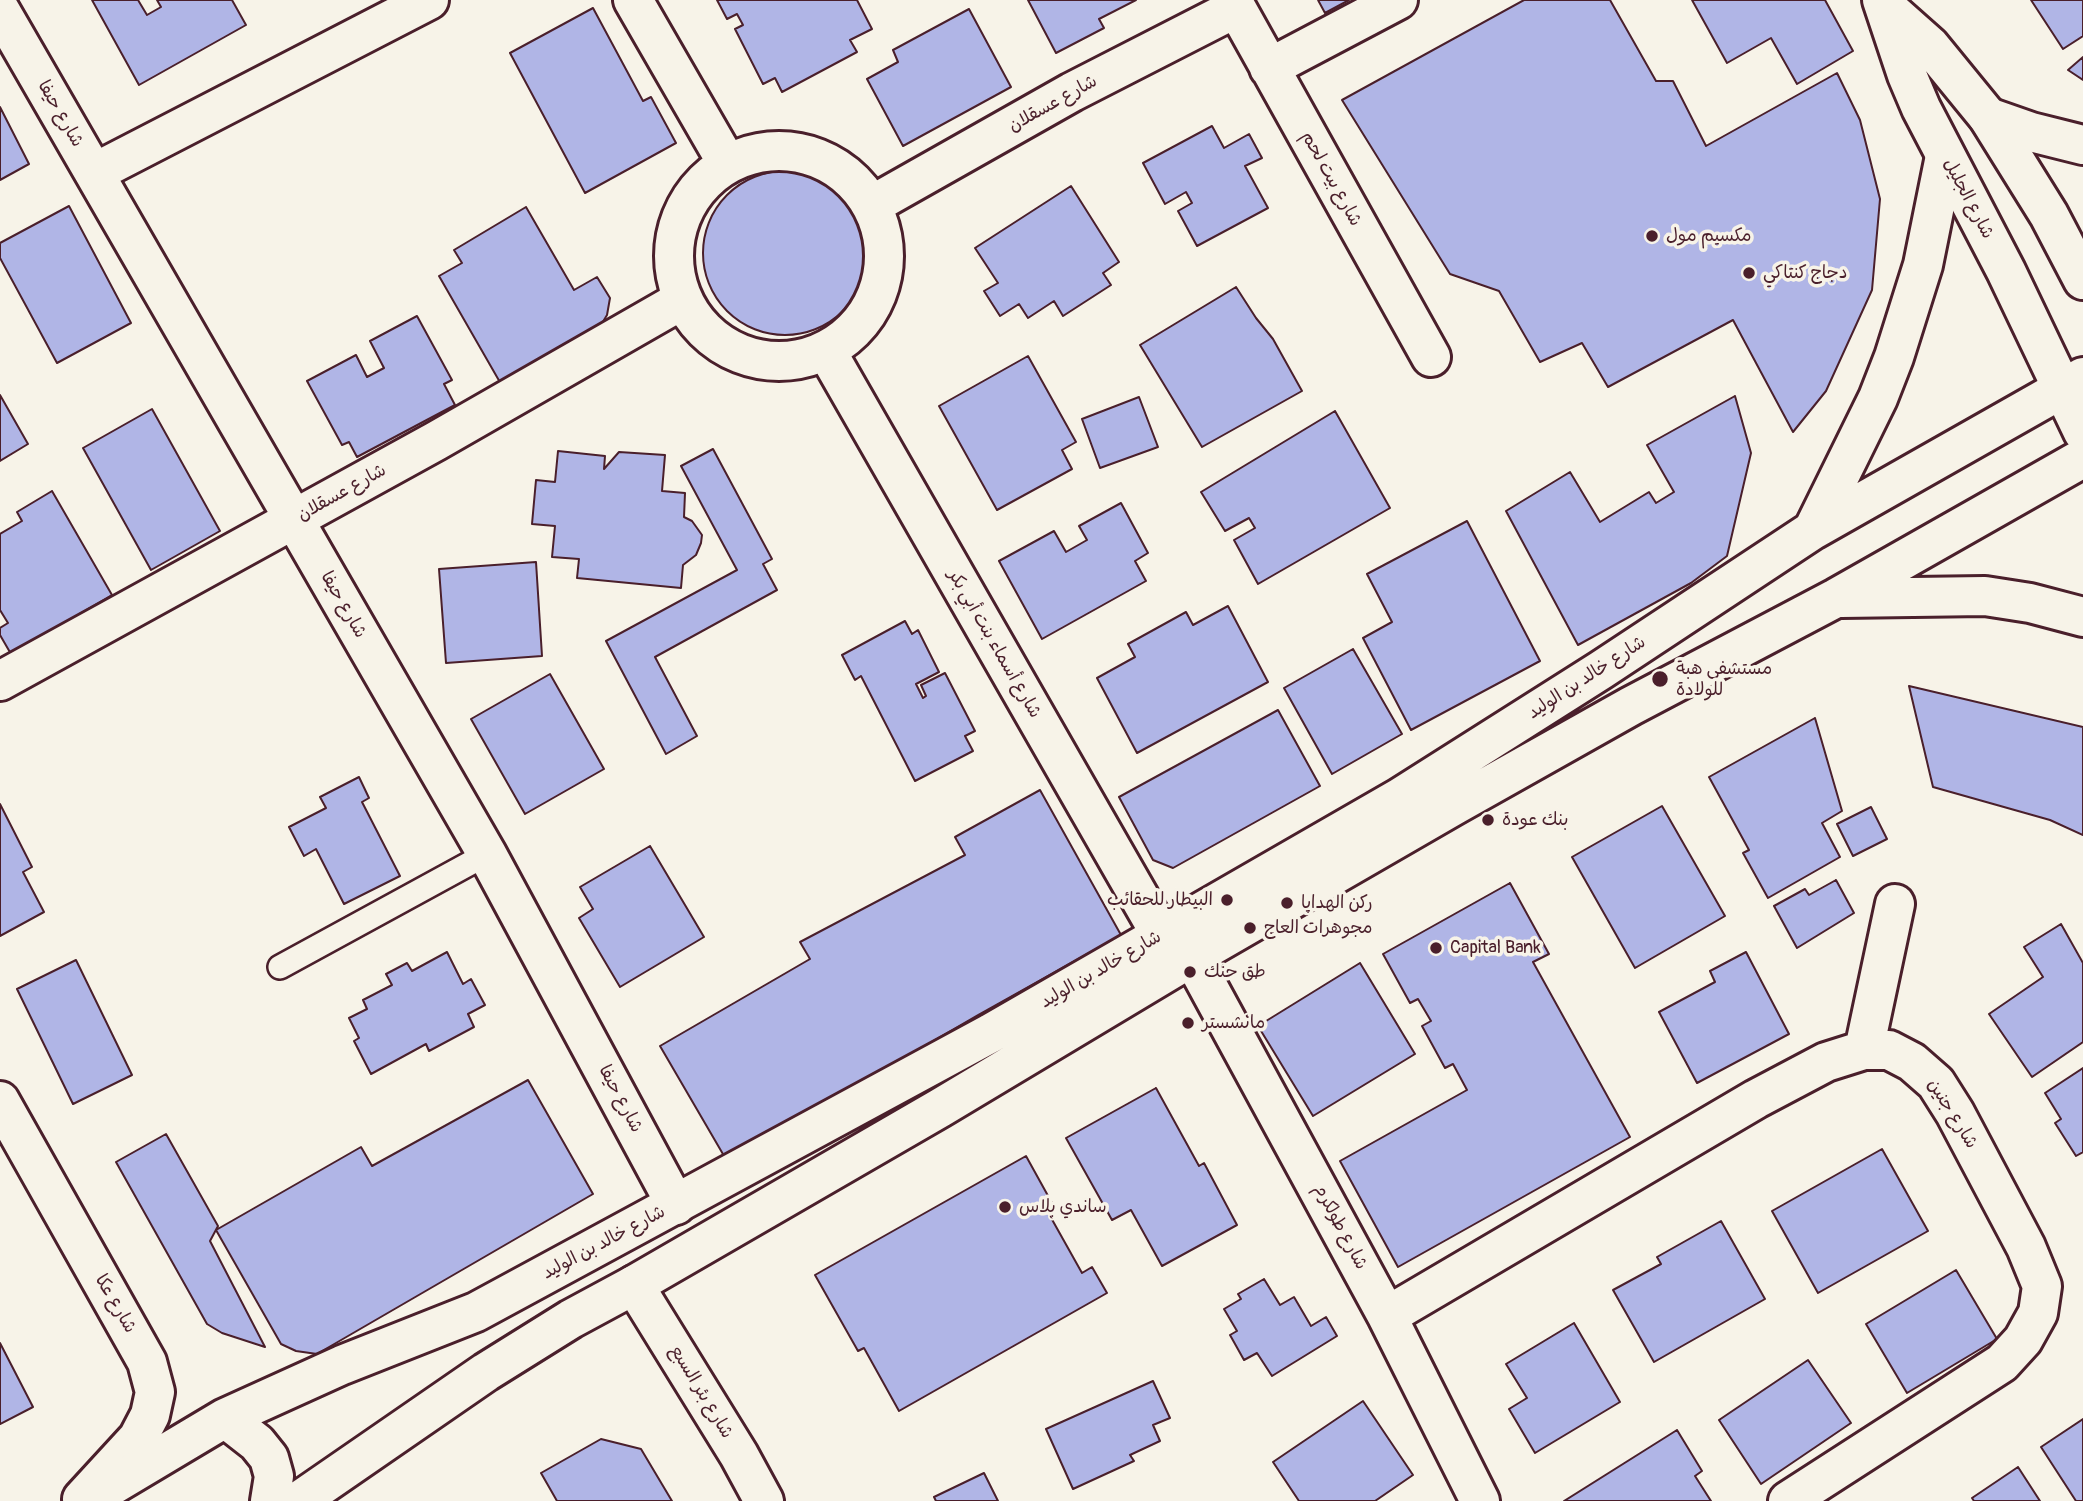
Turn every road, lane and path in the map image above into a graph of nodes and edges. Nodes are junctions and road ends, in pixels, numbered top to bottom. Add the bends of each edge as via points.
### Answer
1 (429, 0) edge
2 (633, 0) edge
3 (1398, 0) edge
4 (1883, 3) edge
5 (1234, 4) edge
6 (0, 10) edge
7 (1269, 68) junction
8 (1988, 117) junction
9 (2083, 145) edge
10 (1945, 156) junction
11 (727, 163) junction
12 (94, 173) junction
13 (872, 205) junction
14 (2083, 280) edge
15 (682, 300) junction
16 (827, 352) junction
17 (1431, 357) dead end
18 (2072, 383) edge
19 (2083, 432) edge
20 (2083, 458) edge
21 (293, 519) junction
22 (1812, 530) junction
23 (1836, 598) junction
24 (2083, 617) edge
25 (0, 681) edge
26 (487, 854) junction
27 (1895, 904) dead end
28 (1161, 935) junction
29 (1192, 957) junction
30 (280, 967) dead end
31 (1864, 1050) junction
32 (0, 1101) edge
33 (676, 1205) junction
34 (635, 1284) junction
35 (1387, 1316) junction
36 (225, 1418) junction
37 (83, 1501) edge
38 (270, 1501) edge
39 (299, 1501) edge
40 (764, 1501) edge
41 (1480, 1501) edge
42 (1788, 1501) edge

1 - 12 street
2 - 11 street
3 - 7 street
4 - 8 street, شارع الجليل via 1930,46
4 - 10 street, شارع الجليل via 1907,75
5 - 7 street, شارع بيت لحم
5 - 13 street, شارع عسقلان
6 - 12 street, شارع حيفا
7 - 17 street, شارع بيت لحم
8 - 9 street
8 - 14 street, شارع الجليل
10 - 18 street, شارع الجليل
10 - 22 street via 1923,265 1894,357
11 - 13 street via 759,152 792,150 825,160 852,179
11 - 15 street via 697,188 678,223 673,262
12 - 21 street, شارع حيفا
13 - 16 street via 885,246 880,288 860,325
15 - 16 street via 707,335 744,357 785,363
15 - 21 street, شارع عسقلان
16 - 28 street, شارع أسماء بنت أبي بكر
18 - 19 street, شارع الجليل
18 - 22 street, شارع خالد بن الوليد
20 - 23 street, شارع خالد بن الوليد
21 - 25 street, شارع عسقلان
21 - 26 street, شارع حيفا
22 - 28 street, شارع خالد بن الوليد via 1399,798
23 - 24 street via 1985,596
23 - 29 street, شارع خالد بن الوليد via 1631,706
26 - 30 lane
26 - 33 street, شارع حيفا
27 - 31 street
28 - 33 street, شارع خالد بن الوليد
29 - 34 street, شارع خالد بن الوليد
29 - 35 street, شارع طولكرم
31 - 35 street, شارع جنين via 1826,1062 1756,1099
31 - 42 street, شارع جنين via 1889,1050 1936,1083 2026,1247 2042,1286 2038,1313 2024,1340 2002,1363
32 - 37 street, شارع عكا via 147,1362 155,1392 138,1438
33 - 36 street, شارع خالد بن الوليد via 476,1312
34 - 39 street, شارع خالد بن الوليد via 486,1373
34 - 40 street, شارع بئر السبع
35 - 41 street, شارع طولكرم
36 - 37 street, شارع خالد بن الوليد
36 - 38 street via 269,1458 274,1476

